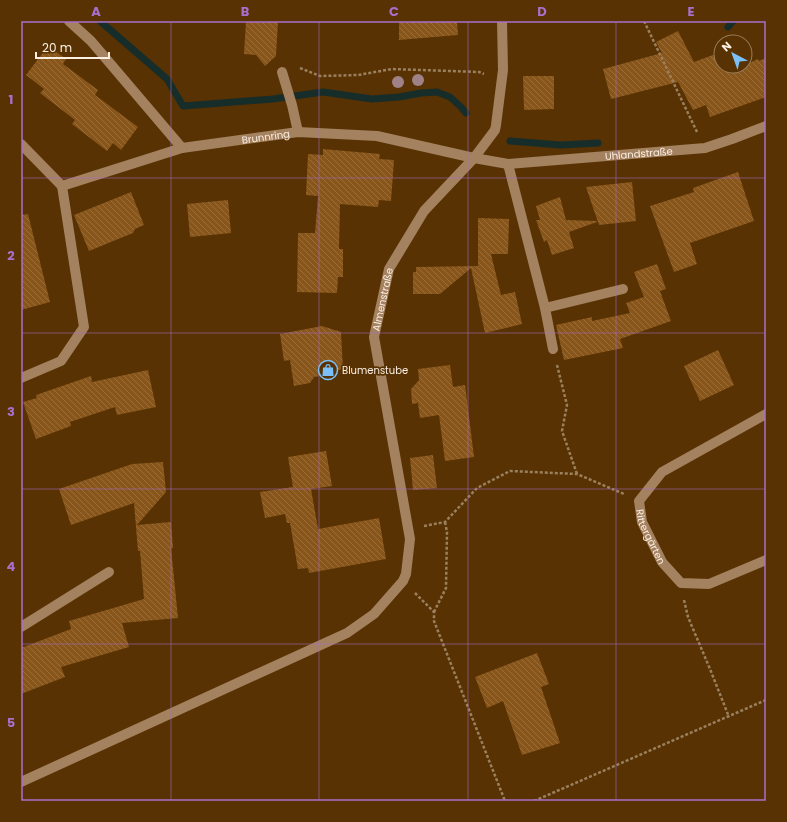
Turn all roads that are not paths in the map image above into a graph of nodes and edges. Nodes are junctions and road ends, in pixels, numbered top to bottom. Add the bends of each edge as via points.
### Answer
1 (69, 21) edge
2 (502, 21) edge
3 (283, 76) road end
4 (766, 126) edge
5 (298, 132) junction
6 (21, 144) edge
7 (182, 148) junction
8 (474, 158) junction
9 (508, 164) junction
10 (62, 186) junction
11 (623, 288) dead end
12 (545, 308) junction
13 (553, 349) road end
14 (21, 378) edge
15 (766, 414) edge
16 (766, 560) edge
17 (109, 572) dead end
18 (21, 627) edge
19 (21, 782) edge

1 - 7 street via 91,41
2 - 8 street, Almenstraße via 502,79 496,125
3 - 5 street
4 - 9 street, Uhlandstraße via 705,148
5 - 7 street, Brunnring
5 - 8 street, Brunnring via 377,136
6 - 10 street
7 - 10 street, Brunnring
8 - 9 street, Uhlandstraße
8 - 19 street, Almenstraße via 424,211 389,268 374,337 410,539 403,581 374,614 347,633
9 - 12 street
10 - 14 street via 84,327 61,361
11 - 12 street
12 - 13 street
15 - 16 street, Rittergärten via 662,472 639,501 642,522 662,562 681,583 709,584
17 - 18 street

